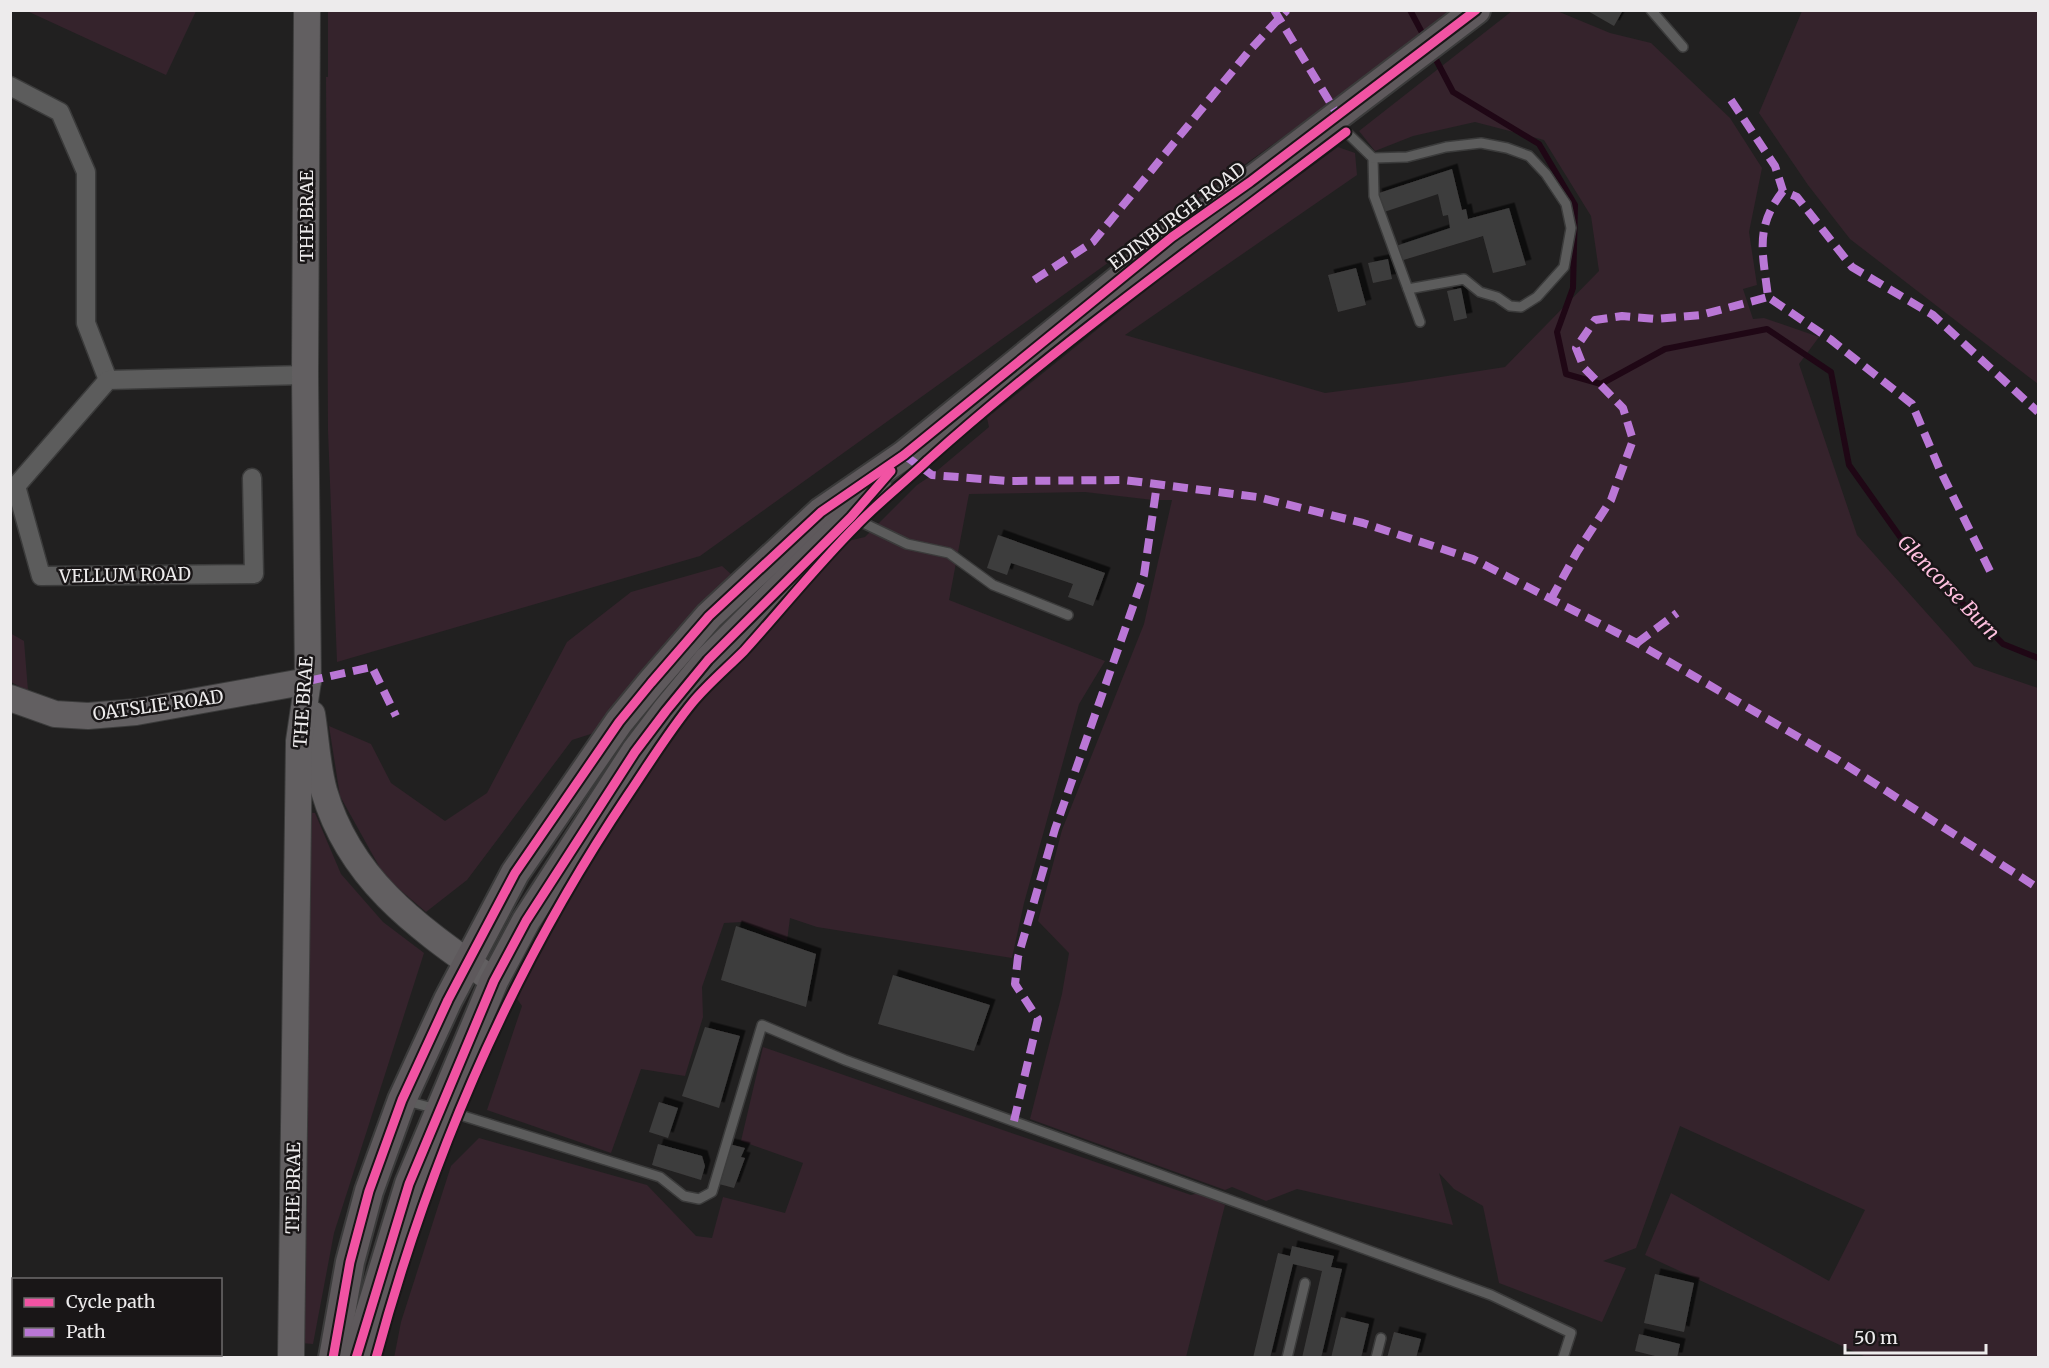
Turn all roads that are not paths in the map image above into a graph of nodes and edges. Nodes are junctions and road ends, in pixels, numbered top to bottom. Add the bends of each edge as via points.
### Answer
1 (307, 10) edge
2 (1476, 10) edge
3 (1651, 10) edge
4 (1683, 47) dead end
5 (10, 86) edge
6 (1332, 118) junction
7 (1373, 158) junction
8 (1408, 289) junction
9 (1420, 322) dead end
10 (305, 375) junction
11 (108, 380) junction
12 (904, 455) junction
13 (252, 478) dead end
14 (13, 487) edge
15 (851, 517) junction
16 (1068, 615) dead end
17 (308, 681) junction
18 (10, 698) edge
19 (467, 962) junction
20 (494, 981) junction
21 (402, 1100) junction
22 (439, 1109) junction
23 (1305, 1283) dead end
24 (1381, 1338) dead end
25 (291, 1358) edge
26 (333, 1358) edge
27 (356, 1358) edge
28 (1287, 1358) edge
29 (1376, 1358) edge
30 (1563, 1358) edge

1 - 10 main road, THE BRAE
2 - 6 main road, EDINBURGH ROAD
3 - 4 lane
5 - 11 street via 60,112 86,172 86,324
6 - 7 lane
6 - 12 main road, EDINBURGH ROAD via 1172,237
7 - 8 lane via 1374,196
7 - 8 lane via 1407,157 1446,147 1481,144 1508,148 1529,156 1566,204 1571,228 1564,267 1537,297 1521,307 1480,292 1464,279
8 - 9 lane
10 - 11 street
10 - 17 main road, THE BRAE
11 - 14 street, VELLUM ROAD
12 - 15 main road
12 - 19 main road via 821,512 709,616 651,683 553,814 515,873
13 - 14 street, VELLUM ROAD via 254,574 41,576
15 - 16 lane via 907,544 949,553 993,585
15 - 20 main road via 708,660 666,711 526,921
17 - 18 main road, OATSLIE ROAD via 136,712 88,716 55,714
17 - 19 main road via 324,790 344,839 382,894
17 - 25 main road, THE BRAE via 299,741
19 - 20 main road
19 - 21 main road
20 - 22 main road
21 - 22 lane
21 - 26 main road via 369,1191 350,1262
22 - 27 main road via 409,1184
22 - 30 lane via 660,1177 684,1196 699,1199 712,1192 762,1025 845,1060 1491,1294 1571,1333
23 - 28 lane
24 - 29 lane

